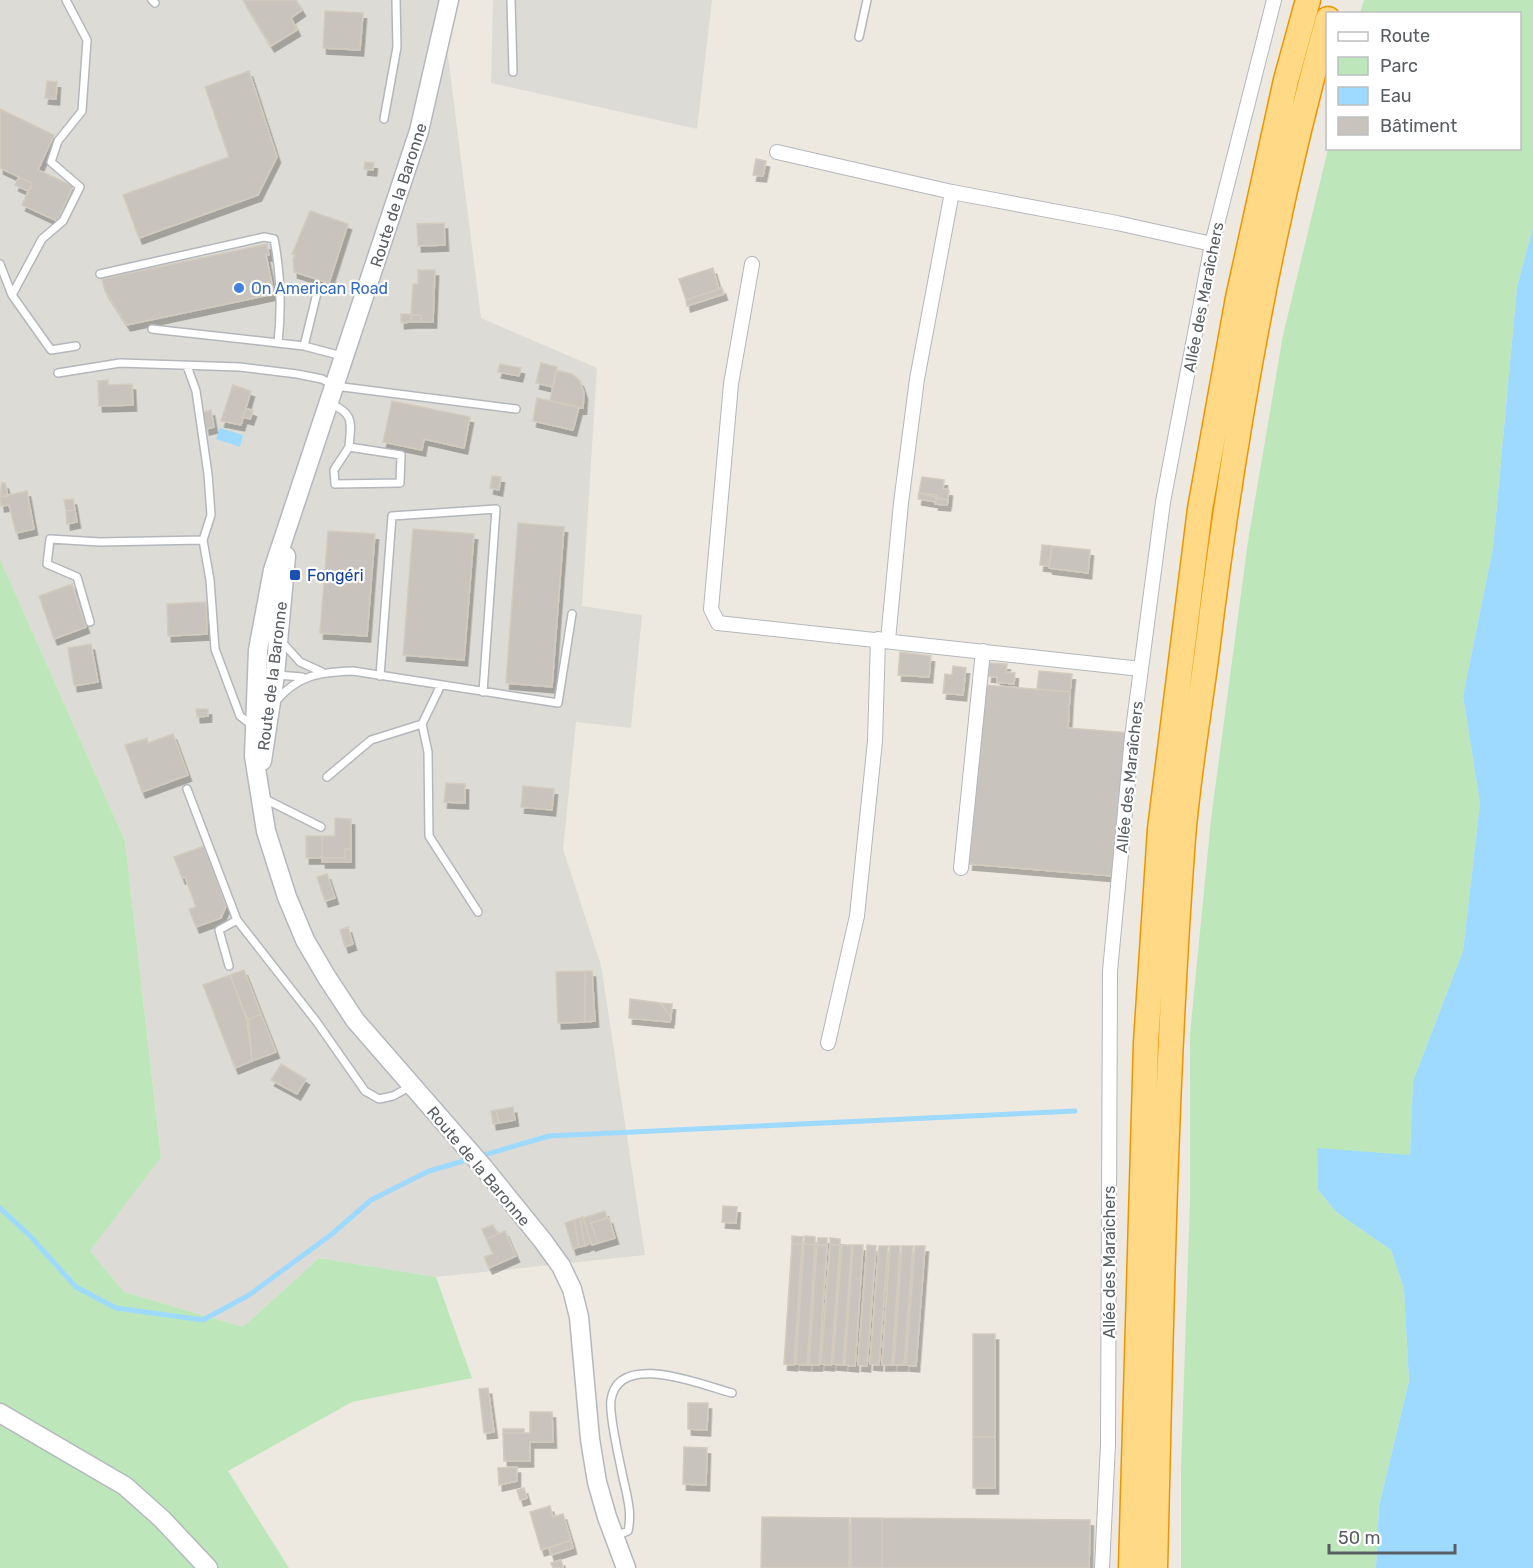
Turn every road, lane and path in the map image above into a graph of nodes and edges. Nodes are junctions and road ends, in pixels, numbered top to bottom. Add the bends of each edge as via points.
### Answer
1 (66, 0) edge
2 (396, 0) edge
3 (449, 0) edge
4 (511, 0) edge
5 (867, 0) edge
6 (1274, 0) edge
7 (1308, 0) edge
8 (1326, 26) edge
9 (859, 37) dead end
10 (513, 72) dead end
11 (384, 119) dead end
12 (777, 152) dead end
13 (952, 192) junction
14 (1212, 244) junction
15 (0, 264) edge
16 (752, 264) dead end
17 (100, 274) dead end
18 (318, 289) dead end
19 (12, 295) junction
20 (152, 329) dead end
21 (278, 343) junction
22 (76, 346) dead end
23 (304, 346) junction
24 (345, 356) junction
25 (187, 366) junction
26 (58, 373) dead end
27 (332, 395) junction
28 (516, 409) dead end
29 (349, 447) junction
30 (289, 524) junction
31 (203, 540) junction
32 (572, 614) dead end
33 (90, 622) dead end
34 (278, 626) junction
35 (883, 640) junction
36 (258, 650) junction
37 (983, 651) junction
38 (1141, 669) junction
39 (322, 672) junction
40 (275, 675) junction
41 (380, 676) junction
42 (303, 677) junction
43 (441, 685) junction
44 (483, 692) junction
45 (271, 708) junction
46 (422, 724) junction
47 (253, 726) junction
48 (327, 777) dead end
49 (187, 789) dead end
50 (260, 797) junction
51 (321, 827) dead end
52 (961, 868) dead end
53 (478, 912) dead end
54 (237, 920) junction
55 (229, 966) dead end
56 (828, 1043) dead end
57 (411, 1086) junction
58 (732, 1393) dead end
59 (0, 1413) edge
60 (614, 1538) junction
61 (208, 1568) edge
62 (626, 1568) edge
63 (1102, 1568) edge
64 (1131, 1568) edge
65 (1155, 1568) edge

1 - 19 lane via 87,40 82,111 58,141 51,162 80,187 63,221 42,239
2 - 11 lane via 397,47
3 - 24 main road, Route de la Baronne via 419,131
4 - 10 lane
5 - 9 lane
6 - 14 street, Allée des Maraîchers
7 - 64 highway via 1286,80 1238,298 1200,509 1160,829 1146,1042
8 - 65 highway via 1308,89 1257,319 1224,510 1184,833 1170,1040
12 - 13 street
13 - 14 street
13 - 35 street via 917,379
14 - 38 street, Allée des Maraîchers via 1163,502
15 - 19 lane
16 - 35 street via 731,384 711,609 718,623
17 - 21 lane via 264,237 274,239 281,276
18 - 23 lane
19 - 22 lane via 51,350
20 - 21 lane
21 - 23 lane
23 - 24 lane
24 - 27 main road, Route de la Baronne
25 - 26 lane via 120,363
25 - 27 lane via 240,367 322,379
25 - 31 lane via 195,391 212,515
27 - 28 lane
27 - 29 lane via 351,420
27 - 30 main road, Route de la Baronne
29 - 29 lane via 401,455 400,483 335,484 334,470
30 - 34 main road, Route de la Baronne
30 - 36 main road, Route de la Baronne via 273,570
31 - 33 lane via 50,539 47,564 77,577
31 - 47 lane via 215,649 240,716
32 - 44 lane via 558,704
34 - 39 lane via 282,644 300,662
34 - 40 main road, Route de la Baronne
35 - 37 street
35 - 56 street via 857,916
36 - 40 lane
36 - 47 main road, Route de la Baronne
37 - 38 street
37 - 52 street
38 - 63 street, Allée des Maraîchers via 1110,971 1108,1444
39 - 41 lane via 353,671
39 - 42 lane
40 - 42 lane
40 - 45 main road, Route de la Baronne
41 - 43 lane
41 - 44 lane via 392,516 496,509
42 - 45 lane
43 - 44 lane
43 - 46 lane
45 - 50 main road, Route de la Baronne
46 - 48 lane via 371,740
46 - 53 lane via 428,752 429,836
47 - 50 main road, Route de la Baronne
49 - 54 lane
50 - 51 lane
50 - 57 main road, Route de la Baronne via 283,886 305,940 355,1020
54 - 55 lane via 219,930
54 - 57 lane via 365,1091 379,1099
57 - 60 main road, Route de la Baronne via 543,1241 572,1289 579,1317 597,1482
58 - 60 lane via 662,1373 631,1374 618,1384 611,1401 632,1516 628,1531
59 - 61 main road via 124,1486
60 - 62 main road, Route de la Baronne

